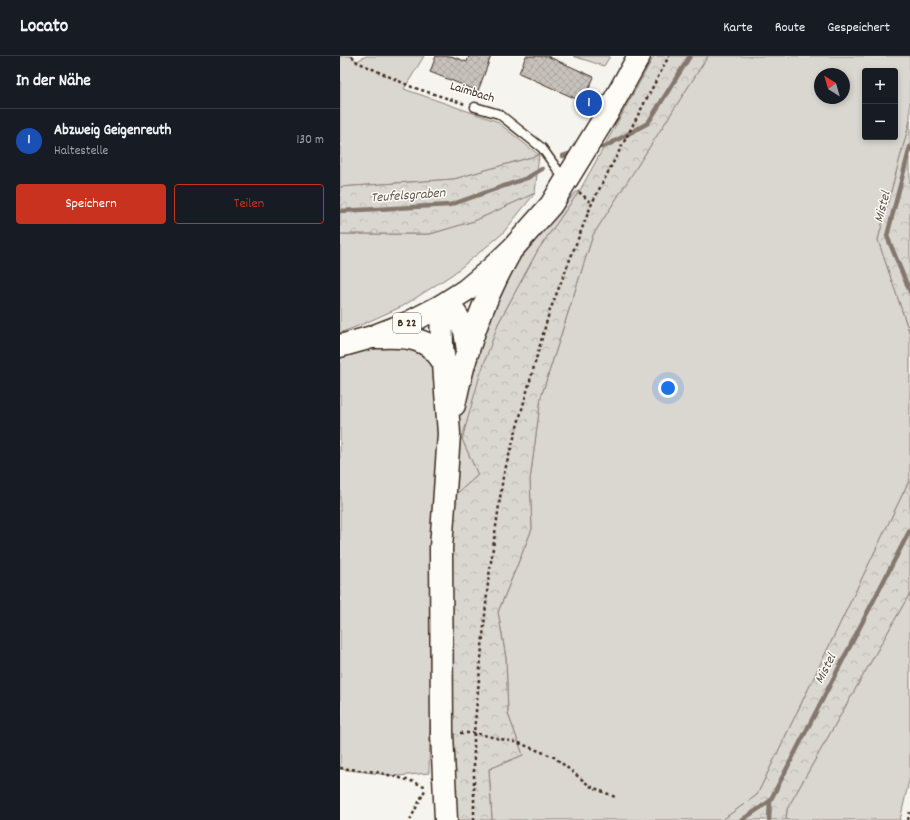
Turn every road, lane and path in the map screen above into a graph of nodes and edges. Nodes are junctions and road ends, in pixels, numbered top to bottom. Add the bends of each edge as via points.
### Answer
1 (352, 56) edge
2 (639, 56) edge
3 (669, 56) edge
4 (475, 107) joint
5 (566, 181) junction
6 (512, 248) junction
7 (444, 305) junction
8 (372, 337) junction
9 (340, 346) edge
10 (468, 351) junction
11 (444, 363) junction
12 (449, 434) junction
13 (474, 733) junction
14 (340, 768) edge
15 (436, 788) junction
16 (615, 797) dead end
17 (910, 812) edge
18 (410, 820) edge
19 (446, 820) edge
20 (474, 820) edge
21 (908, 820) edge

1 - 4 path, Laimbach via 357,62 412,87
2 - 5 main road, B 22
3 - 13 path via 592,203 549,313 503,478 488,583
4 - 5 lane, Laimbach via 499,114 542,148
5 - 6 main road, B 22 via 551,205
6 - 7 main road, B 22 via 466,290
6 - 10 main road via 493,284
7 - 8 main road, B 22
7 - 10 main road via 453,310 459,319
7 - 11 main road
8 - 9 main road, B 22
8 - 11 main road via 407,337 418,340 435,351
10 - 12 main road via 460,376
11 - 12 main road
12 - 15 main road via 441,548 442,732
13 - 16 path via 520,743 554,757 590,786
13 - 20 path
14 - 15 path via 377,772
15 - 18 path
15 - 19 main road
17 - 21 path

